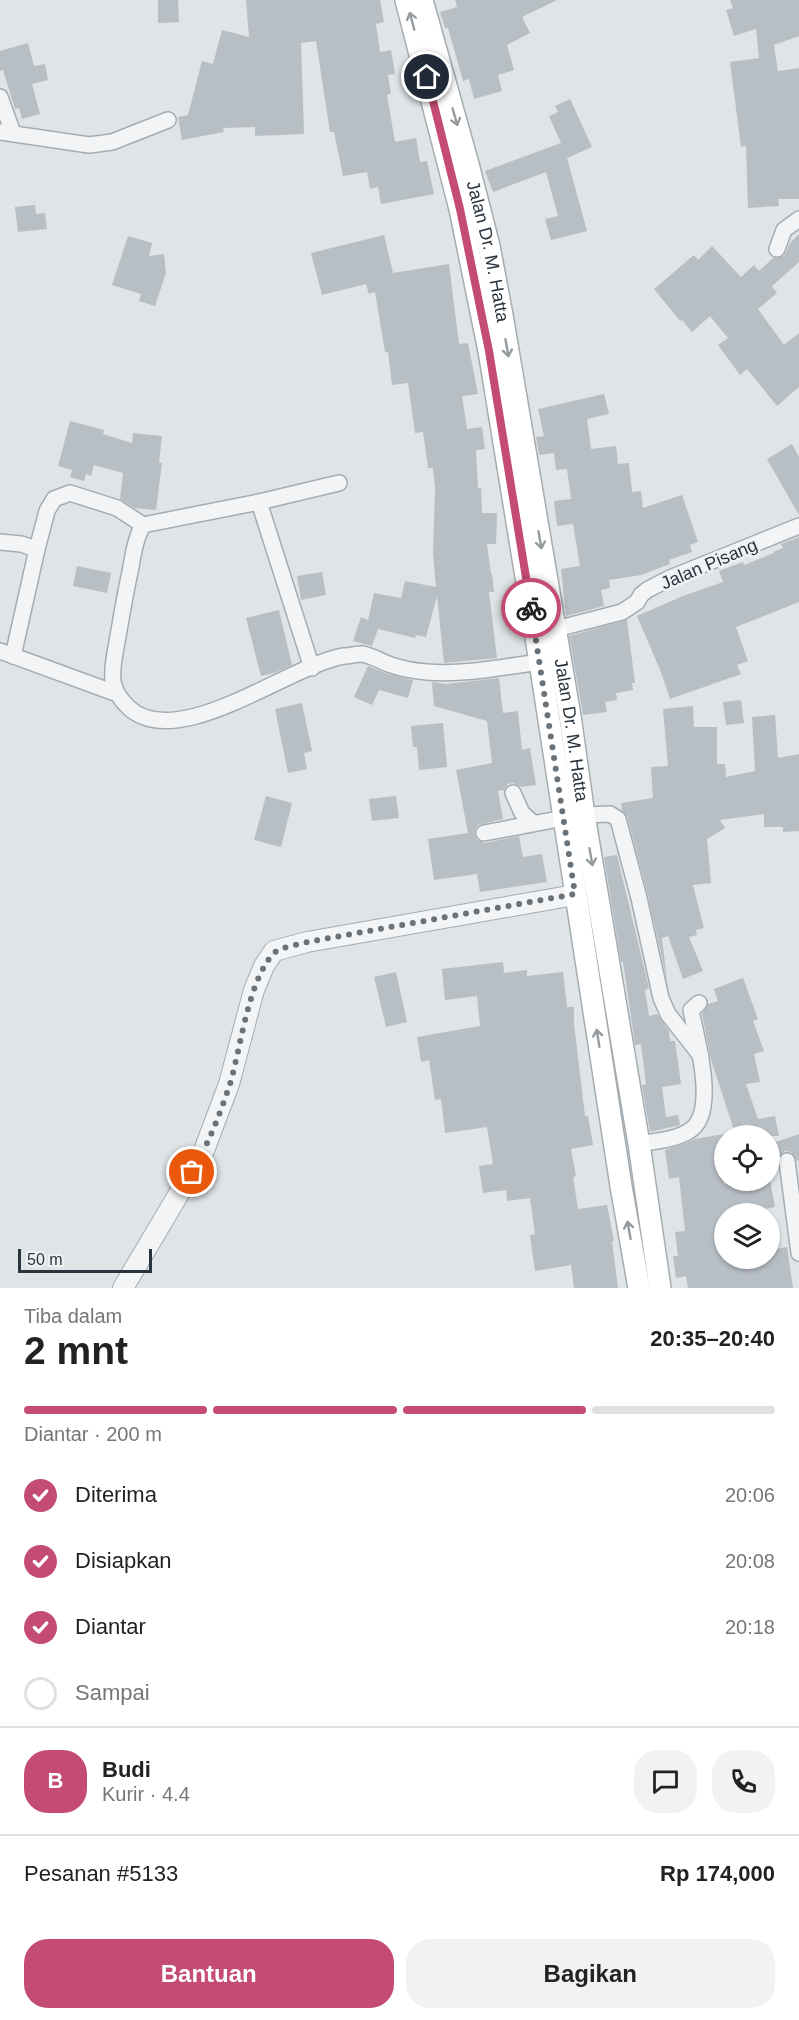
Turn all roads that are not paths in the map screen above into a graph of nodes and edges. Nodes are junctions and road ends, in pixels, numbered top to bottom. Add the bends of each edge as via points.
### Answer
1 (406, 0) edge
2 (422, 0) edge
3 (0, 97) edge
4 (168, 120) dead end
5 (7, 133) edge
6 (799, 219) edge
7 (476, 236) junction
8 (777, 249) dead end
9 (339, 483) dead end
10 (259, 502) junction
11 (143, 525) junction
12 (799, 526) edge
13 (0, 542) edge
14 (37, 549) junction
15 (556, 628) junction
16 (6, 653) edge
17 (540, 662) junction
18 (312, 668) junction
19 (116, 693) junction
20 (513, 793) dead end
21 (574, 816) junction
22 (534, 824) junction
23 (483, 833) dead end
24 (575, 894) junction
25 (699, 1004) dead end
26 (701, 1056) junction
27 (639, 1144) junction
28 (787, 1161) dead end
29 (799, 1253) edge
30 (123, 1288) edge
31 (639, 1288) edge
32 (660, 1288) edge

7 -> 1 main road, Jalan Dr. M. Hatta
2 -> 7 main road, Jalan Dr. M. Hatta via 468,164
3 - 5 street
4 - 5 street via 112,142 89,145
6 - 8 street via 784,230
7 -> 15 main road, Jalan Dr. M. Hatta via 502,315
7 - 17 main road, Jalan Dr. M. Hatta via 489,351
9 - 10 street
10 - 11 street
10 - 18 street
11 - 14 street via 117,508 70,493 54,499
11 - 19 street via 125,594 113,666
12 - 15 street, Jalan Pisang via 670,578 647,590 622,612
13 - 14 street
14 - 16 street
15 - 21 main road, Jalan Dr. M. Hatta
16 - 19 street
17 - 18 street via 443,673 394,666 363,654 340,657
17 - 21 main road, Jalan Dr. M. Hatta
18 - 19 street via 199,716 171,721 139,715
20 - 22 street via 522,813
21 - 22 street
21 - 24 main road, Jalan Dr. M. Hatta
21 - 26 street via 610,814 618,819 661,998 668,1014
21 -> 27 main road, Jalan Dr. M. Hatta
22 - 23 street
24 - 30 street via 274,951 254,990 230,1084 203,1153
31 -> 24 main road, Jalan Dr. M. Hatta
25 - 26 street via 691,1010
26 - 27 street via 703,1096 697,1124 680,1136
27 - 32 main road, Jalan Dr. M. Hatta
28 - 29 street

